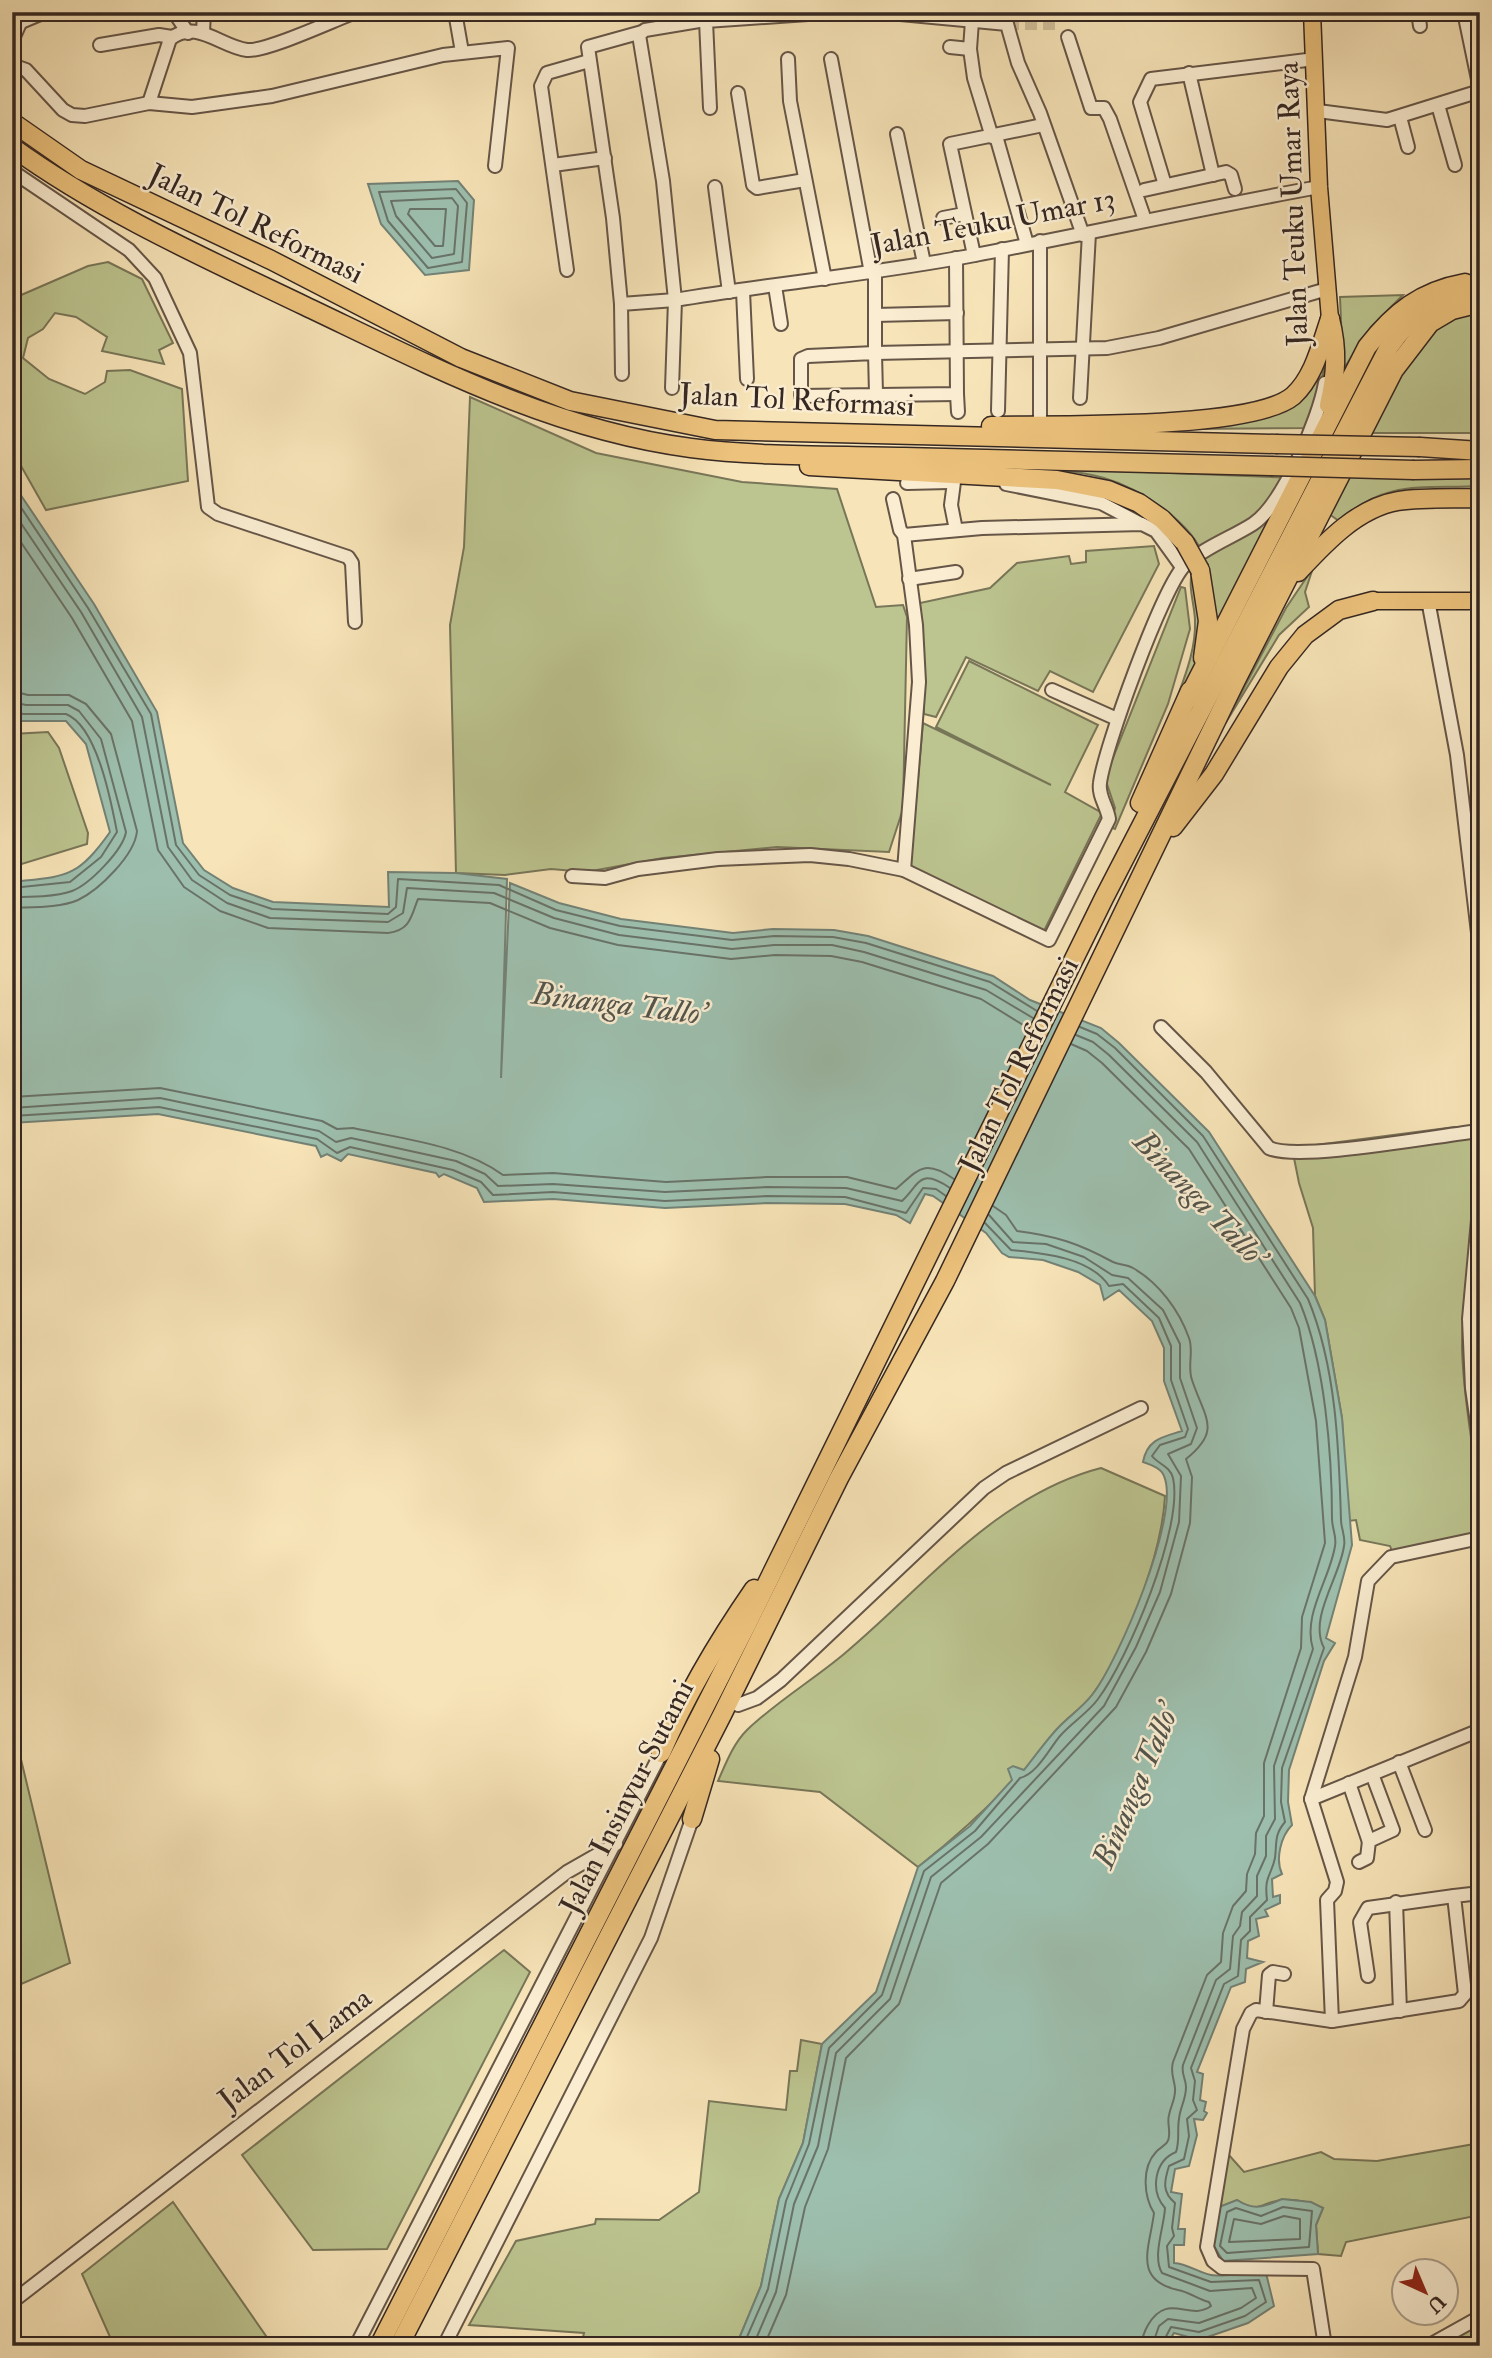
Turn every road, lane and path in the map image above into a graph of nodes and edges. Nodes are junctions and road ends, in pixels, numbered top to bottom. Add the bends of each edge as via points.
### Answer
1 (45, 12) edge
2 (174, 12) edge
3 (204, 12) edge
4 (356, 12) edge
5 (455, 12) edge
6 (837, 12) edge
7 (878, 12) edge
8 (1312, 12) edge
9 (1418, 12) edge
10 (1464, 12) edge
11 (23, 17) edge
12 (320, 19) edge
13 (710, 19) junction
14 (972, 21) junction
15 (1420, 26) dead end
16 (202, 32) junction
17 (188, 33) junction
18 (640, 34) junction
19 (172, 37) junction
20 (1068, 37) dead end
21 (12, 41) edge
22 (100, 45) dead end
23 (950, 47) dead end
24 (970, 49) junction
25 (462, 52) junction
26 (788, 59) dead end
27 (831, 60) dead end
28 (1315, 60) junction
29 (589, 61) junction
30 (12, 65) edge
31 (1189, 73) junction
32 (1480, 90) edge
33 (738, 93) dead end
34 (149, 103) junction
35 (1438, 105) junction
36 (710, 108) dead end
37 (1318, 111) junction
38 (1400, 117) junction
39 (12, 122) edge
40 (1043, 125) junction
41 (897, 134) dead end
42 (994, 136) junction
43 (12, 147) edge
44 (1408, 147) dead end
45 (605, 158) junction
46 (553, 165) junction
47 (1455, 165) dead end
48 (495, 166) dead end
49 (12, 171) edge
50 (1213, 174) junction
51 (805, 180) junction
52 (1166, 185) junction
53 (715, 187) dead end
54 (1319, 187) junction
55 (1235, 189) dead end
56 (1144, 190) dead end
57 (964, 214) junction
58 (943, 218) dead end
59 (1145, 220) junction
60 (1086, 234) junction
61 (1034, 242) junction
62 (1002, 249) junction
63 (974, 255) junction
64 (956, 258) junction
65 (924, 263) junction
66 (567, 270) dead end
67 (873, 272) junction
68 (825, 279) junction
69 (1480, 281) edge
70 (775, 286) junction
71 (1327, 289) junction
72 (743, 291) junction
73 (1480, 291) edge
74 (729, 292) junction
75 (676, 300) junction
76 (1480, 303) edge
77 (621, 304) junction
78 (957, 313) junction
79 (875, 315) junction
80 (1331, 319) junction
81 (781, 324) dead end
82 (1081, 351) junction
83 (997, 352) junction
84 (1039, 352) junction
85 (957, 353) junction
86 (874, 354) junction
87 (622, 374) dead end
88 (747, 379) dead end
89 (672, 388) dead end
90 (876, 394) junction
91 (957, 394) junction
92 (1080, 398) dead end
93 (998, 411) dead end
94 (958, 412) dead end
95 (1040, 418) dead end
96 (715, 430) junction
97 (1480, 440) edge
98 (1423, 447) junction
99 (693, 449) junction
100 (1480, 451) edge
101 (1311, 454) junction
102 (1480, 469) edge
103 (954, 481) junction
104 (907, 483) dead end
105 (1480, 498) edge
106 (893, 499) dead end
107 (1142, 524) junction
108 (956, 530) junction
109 (904, 536) junction
110 (1191, 569) junction
111 (956, 572) dead end
112 (909, 579) junction
113 (1282, 591) junction
114 (1428, 600) junction
115 (1373, 601) joint
116 (1480, 601) edge
117 (355, 622) dead end
118 (1052, 690) dead end
119 (1187, 700) junction
120 (1118, 719) junction
121 (904, 870) junction
122 (1144, 873) junction
123 (572, 876) dead end
124 (1104, 898) junction
125 (1480, 950) edge
126 (1161, 1027) dead end
127 (1480, 1131) edge
128 (1479, 1205) edge
129 (920, 1272) joint
130 (945, 1281) joint
131 (1141, 1408) dead end
132 (1479, 1435) edge
133 (1480, 1538) edge
134 (787, 1544) junction
135 (726, 1708) junction
136 (1480, 1730) edge
137 (661, 1753) joint
138 (1399, 1762) junction
139 (1372, 1774) junction
140 (1349, 1783) junction
141 (1311, 1799) junction
142 (692, 1819) joint
143 (1425, 1830) dead end
144 (1369, 1842) junction
145 (616, 1844) junction
146 (1359, 1862) dead end
147 (1480, 1893) edge
148 (1454, 1896) junction
149 (1396, 1902) junction
150 (1284, 1974) dead end
151 (1368, 1976) dead end
152 (1400, 2011) junction
153 (1266, 2012) junction
154 (1332, 2021) junction
155 (12, 2302) edge
156 (1480, 2317) edge
157 (356, 2346) edge
158 (379, 2346) edge
159 (399, 2346) edge
160 (444, 2346) edge
161 (1325, 2346) edge
162 (1428, 2346) edge

1 - 11 street
2 - 17 street
3 - 16 street
4 - 12 street
5 - 25 street
6 - 13 street
7 - 14 street
8 - 28 main road, Jalan Teuku Umar Raya
9 - 15 street
10 - 32 street
11 - 21 street
12 - 16 street via 252,49
13 - 18 street
13 - 36 street via 704,25
14 - 24 street
14 - 40 street via 1007,24
16 - 17 street
17 - 19 street
18 - 29 street via 588,47
18 - 75 street
19 - 22 street via 161,34
19 - 34 street
20 - 59 street via 1091,108 1104,108 1110,119
23 - 24 street
24 - 42 street via 974,78
25 - 34 street via 272,96 192,107
25 - 48 street via 510,49
26 - 51 street via 790,101
27 - 67 street
28 - 31 street
28 - 37 main road, Jalan Teuku Umar Raya
29 - 45 street
29 - 46 street via 542,78
30 - 34 street via 26,70 72,116
31 - 50 street
31 - 52 street via 1151,79 1141,99
32 - 35 street
33 - 51 street via 753,185
35 - 38 street
35 - 47 street
37 - 38 street via 1367,119
37 - 54 main road, Jalan Teuku Umar Raya
38 - 44 street
39 - 96 highway, Jalan Tol Reformasi via 81,170 271,260 471,363 570,401
40 - 42 street
40 - 60 street
41 - 65 street
42 - 57 street via 950,144
42 - 61 street
43 - 99 highway, Jalan Tol Reformasi via 75,189 167,238 455,377 564,421
45 - 46 street
45 - 77 street
46 - 66 street
49 - 117 street via 120,244 149,270 190,353 208,507 348,557
50 - 52 street
50 - 55 street via 1228,172
51 - 68 street
52 - 56 street
53 - 74 street
54 - 59 street, Jalan Teuku Umar 13
54 - 71 main road, Jalan Teuku Umar Raya
57 - 58 street
57 - 63 street
59 - 60 street, Jalan Teuku Umar 13
60 - 61 street, Jalan Teuku Umar 13
60 - 82 street
61 - 62 street, Jalan Teuku Umar 13
61 - 84 street
62 - 63 street, Jalan Teuku Umar 13
62 - 83 street
63 - 64 street, Jalan Teuku Umar 13
64 - 65 street, Jalan Teuku Umar 13
64 - 78 street
65 - 67 street, Jalan Teuku Umar 13
67 - 68 street, Jalan Teuku Umar 13
67 - 79 street
68 - 70 street, Jalan Teuku Umar 13
69 - 101 highway via 1439,288 1410,302 1384,324 1367,347
70 - 72 street, Jalan Teuku Umar 13
70 - 81 street
71 - 80 main road, Jalan Teuku Umar Raya
71 - 82 street via 1159,338
72 - 74 street, Jalan Teuku Umar 13
72 - 88 street
73 - 124 highway via 1431,306 1404,327 1389,348
74 - 75 street, Jalan Teuku Umar 13
75 - 77 street, Jalan Teuku Umar 13
75 - 89 street
76 - 113 highway via 1452,310 1415,339 1394,370
77 - 87 street
78 - 79 street
78 - 85 street
79 - 86 street
80 - 96 highway via 1301,387 1282,403 1246,414 1109,424
80 - 101 highway via 1336,372
80 - 110 street, Jalan Teuku Umar Raya via 1316,417 1273,504 1256,522 1205,550
82 - 84 street
82 - 92 street
83 - 84 street
83 - 85 street
83 - 93 street
84 - 95 street
85 - 86 street
85 - 91 street
86 - 90 street
86 - 90 street via 803,357 801,396
90 - 91 street
91 - 94 street
96 - 98 highway, Jalan Tol Reformasi, bridge
97 - 98 highway
98 - 100 highway, Jalan Tol Reformasi
99 - 102 highway, Jalan Tol Reformasi, bridge
99 - 110 highway, bridge via 782,465 1057,480 1108,490 1162,519 1185,542
101 - 119 highway
103 - 104 street
103 - 107 street via 1007,484 1088,500
103 - 108 street via 951,505
105 - 113 highway via 1396,501 1374,509 1322,546
106 - 109 street
107 - 108 street
107 - 110 street via 1156,531
108 - 109 street
109 - 112 street
110 - 119 highway via 1208,621 1203,658
110 - 120 street, Jalan Teuku Umar Raya via 1155,624
111 - 112 street
112 - 121 street via 919,682
113 - 122 highway
114 - 115 main road
114 - 116 main road
114 - 125 street via 1457,755
115 - 122 highway via 1339,610 1305,635 1279,667 1214,774
118 - 120 street
119 - 124 highway via 1119,853
120 - 121 street, Jalan Teuku Umar Raya via 1100,785 1109,818 1049,940
121 - 123 street, Jalan Teuku Umar Raya via 849,859 790,856 718,859 605,878
122 - 130 highway, Jalan Tol Reformasi
124 - 129 highway, Jalan Tol Reformasi
126 - 127 street via 1275,1151 1376,1145
128 - 132 street via 1469,1319
129 - 134 highway, Jalan Insinyur Sutami
130 - 135 highway, Jalan Insinyur Sutami via 839,1478
131 - 135 street via 984,1488 771,1688
133 - 141 street via 1394,1556 1368,1581 1355,1657
134 - 137 highway via 726,1630
134 - 158 highway, Jalan Insinyur Sutami
135 - 142 highway
135 - 159 highway, Jalan Insinyur Sutami
136 - 138 street
137 - 145 street
138 - 139 street
138 - 143 street
139 - 140 street
139 - 144 street via 1393,1830
140 - 141 street
140 - 144 street
141 - 154 street via 1336,1882 1327,1900
142 - 160 street via 651,1938
144 - 146 street via 1367,1858
145 - 155 street, Jalan Tol Lama via 567,1872
145 - 157 street
147 - 148 street
148 - 149 street
148 - 152 street via 1464,1996 1457,2002
149 - 151 street via 1371,1906 1361,1917
149 - 152 street
150 - 153 street via 1269,1975
152 - 154 street
153 - 154 street
153 - 161 street via 1252,2012 1243,2029 1207,2247 1222,2268 1313,2269
156 - 162 street

